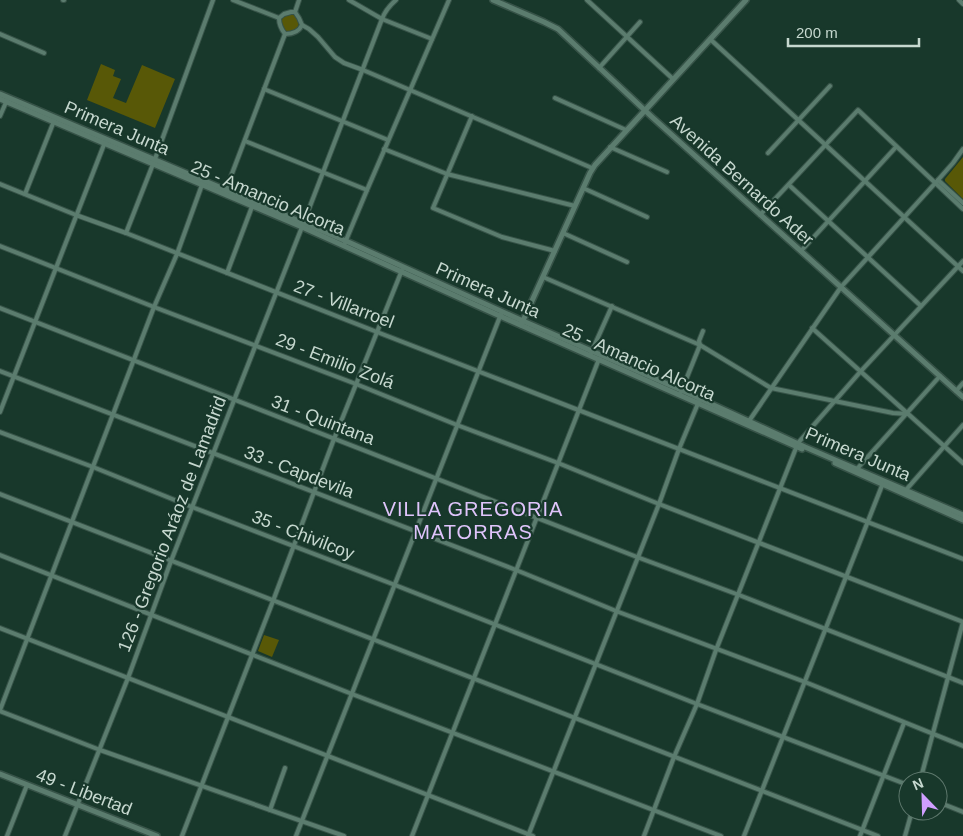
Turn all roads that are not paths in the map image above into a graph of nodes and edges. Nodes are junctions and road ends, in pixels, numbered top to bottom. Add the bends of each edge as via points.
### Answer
1 (213, 0) edge
2 (233, 0) edge
3 (299, 0) edge
4 (349, 0) edge
5 (396, 0) edge
6 (449, 0) edge
7 (493, 0) edge
8 (587, 0) edge
9 (746, 0) edge
10 (958, 0) edge
11 (963, 4) edge
12 (295, 12) junction
13 (279, 18) junction
14 (382, 19) junction
15 (640, 22) dead end
16 (302, 25) junction
17 (0, 34) edge
18 (285, 34) junction
19 (626, 37) junction
20 (432, 38) junction
21 (710, 39) junction
22 (44, 53) dead end
23 (599, 68) junction
24 (363, 70) junction
25 (673, 80) junction
26 (830, 86) dead end
27 (264, 89) junction
28 (410, 90) junction
29 (0, 94) edge
30 (555, 98) dead end
31 (0, 99) edge
32 (7, 100) junction
33 (644, 110) junction
34 (0, 116) edge
35 (472, 116) junction
36 (55, 119) junction
37 (798, 120) junction
38 (343, 121) junction
39 (626, 130) junction
40 (388, 140) junction
41 (105, 141) junction
42 (245, 141) junction
43 (825, 145) junction
44 (610, 147) junction
45 (896, 147) junction
46 (963, 148) edge
47 (384, 149) junction
48 (768, 153) dead end
49 (154, 162) junction
50 (592, 168) junction
51 (667, 172) dead end
52 (323, 173) junction
53 (447, 174) junction
54 (864, 181) junction
55 (937, 182) junction
56 (203, 183) junction
57 (0, 184) edge
58 (789, 185) junction
59 (583, 188) junction
60 (366, 190) junction
61 (225, 192) junction
62 (25, 194) junction
63 (963, 203) edge
64 (253, 204) junction
65 (575, 206) junction
66 (963, 209) edge
67 (76, 215) junction
68 (760, 215) junction
69 (647, 217) dead end
70 (904, 217) junction
71 (828, 221) junction
72 (303, 225) junction
73 (126, 233) junction
74 (563, 233) junction
75 (345, 243) junction
76 (0, 246) edge
77 (555, 251) junction
78 (800, 251) junction
79 (177, 254) junction
80 (868, 257) junction
81 (963, 261) edge
82 (628, 262) dead end
83 (958, 266) junction
84 (56, 268) junction
85 (402, 269) junction
86 (963, 271) edge
87 (227, 273) junction
88 (543, 277) junction
89 (840, 287) junction
90 (276, 292) junction
91 (612, 306) junction
92 (922, 306) junction
93 (154, 307) junction
94 (0, 308) edge
95 (501, 314) junction
96 (35, 322) junction
97 (522, 323) junction
98 (812, 328) junction
99 (703, 331) dead end
100 (377, 332) junction
101 (894, 336) junction
102 (700, 345) junction
103 (255, 346) junction
104 (591, 353) junction
105 (600, 357) junction
106 (134, 360) junction
107 (0, 371) edge
108 (478, 371) junction
109 (861, 371) junction
110 (14, 376) junction
111 (940, 376) junction
112 (963, 383) edge
113 (356, 384) junction
114 (771, 388) junction
115 (956, 391) junction
116 (680, 392) junction
117 (963, 397) edge
118 (234, 400) junction
119 (699, 400) junction
120 (835, 401) junction
121 (579, 410) junction
122 (0, 412) edge
123 (114, 414) junction
124 (908, 414) junction
125 (748, 423) junction
126 (457, 425) junction
127 (963, 425) edge
128 (0, 432) edge
129 (334, 438) junction
130 (797, 445) junction
131 (944, 446) junction
132 (678, 449) junction
133 (213, 454) junction
134 (558, 463) junction
135 (963, 463) edge
136 (93, 468) junction
137 (856, 470) junction
138 (436, 479) junction
139 (883, 483) junction
140 (779, 488) junction
141 (904, 491) junction
142 (314, 492) junction
143 (0, 494) edge
144 (659, 504) junction
145 (192, 508) junction
146 (963, 515) edge
147 (536, 518) junction
148 (963, 520) edge
149 (72, 521) junction
150 (867, 523) junction
151 (416, 532) junction
152 (758, 542) junction
153 (293, 547) junction
154 (0, 555) edge
155 (637, 557) junction
156 (963, 559) edge
157 (171, 561) junction
158 (516, 570) junction
159 (52, 575) junction
160 (846, 576) junction
161 (395, 585) junction
162 (739, 595) junction
163 (273, 601) junction
164 (616, 611) junction
165 (152, 615) junction
166 (963, 622) edge
167 (495, 625) junction
168 (0, 628) edge
169 (826, 630) junction
170 (28, 639) junction
171 (373, 639) junction
172 (716, 650) junction
173 (252, 654) junction
174 (596, 664) junction
175 (128, 678) junction
176 (948, 678) junction
177 (474, 679) junction
178 (805, 682) junction
179 (963, 683) edge
180 (352, 694) junction
181 (697, 704) junction
182 (0, 711) edge
183 (228, 717) junction
184 (575, 718) junction
185 (904, 723) junction
186 (453, 732) junction
187 (933, 734) junction
188 (783, 737) junction
189 (963, 746) edge
190 (100, 750) junction
191 (328, 756) junction
192 (674, 757) junction
193 (285, 768) dead end
194 (923, 771) edge
195 (554, 772) junction
196 (0, 774) edge
197 (883, 776) junction
198 (898, 782) edge
199 (27, 785) junction
200 (201, 786) junction
201 (762, 790) junction
202 (428, 795) junction
203 (77, 805) junction
204 (948, 806) edge
205 (270, 810) junction
206 (655, 810) junction
207 (963, 812) edge
208 (302, 821) junction
209 (909, 821) edge
210 (862, 830) junction
211 (528, 835) edge
212 (7, 836) edge
213 (65, 836) edge
214 (157, 836) edge
215 (182, 836) edge
216 (296, 836) edge
217 (344, 836) edge
218 (412, 836) edge
219 (533, 836) edge
220 (644, 836) edge
221 (721, 836) edge
222 (744, 836) edge
223 (860, 836) edge
224 (878, 836) edge
225 (905, 836) edge

1 - 49 street
2 - 13 street
3 - 12 street
4 - 14 street
5 - 14 street, 126 - Gregorio Aráoz de Lamadrid
6 - 20 street
7 - 23 main road, Avenida Bernardo Ader via 558,29
8 - 19 street
9 - 21 main road
10 - 11 street
12 - 13 street
12 - 16 street
13 - 18 street
14 - 20 street
14 - 24 street, 126 - Gregorio Aráoz de Lamadrid
15 - 19 street
16 - 18 street via 296,32
16 - 24 street via 339,60
17 - 22 street
18 - 27 street
19 - 23 street
19 - 25 street
20 - 28 street
21 - 25 main road
21 - 37 street
23 - 33 main road, Avenida Bernardo Ader
24 - 28 street
24 - 38 street, 126 - Gregorio Aráoz de Lamadrid
25 - 33 main road
26 - 37 street
27 - 38 street
27 - 42 street
28 - 35 street
28 - 40 street
29 - 32 main road, Primera Junta
30 - 39 street
31 - 32 main road
32 - 34 street
32 - 36 main road, Primera Junta
33 - 39 main road
33 - 68 main road, Avenida Bernardo Ader
35 - 50 street
35 - 53 street
36 - 41 main road, Primera Junta
36 - 62 street
37 - 43 street
37 - 48 street
38 - 40 street
38 - 52 street, 126 - Gregorio Aráoz de Lamadrid
39 - 44 main road
40 - 47 street
41 - 49 main road, Primera Junta
41 - 67 street
42 - 52 street
42 - 61 street
43 - 45 street via 858,110
43 - 54 street
43 - 58 street
44 - 50 main road
44 - 51 street
45 - 54 street
45 - 55 street
46 - 55 street
47 - 53 street
47 - 60 street
49 - 56 main road, Primera Junta
49 - 73 street
50 - 59 main road
52 - 60 street
52 - 72 street, 126 - Gregorio Aráoz de Lamadrid
53 - 65 street
53 - 77 street via 433,208 502,237
54 - 70 street
54 - 71 street
55 - 63 street
55 - 66 street
55 - 70 street
56 - 61 main road, Primera Junta
56 - 79 street
57 - 62 street, 27 - Villarroel
58 - 68 street
58 - 71 street
59 - 65 main road
59 - 69 street
60 - 75 street
61 - 64 main road, Primera Junta
62 - 67 street, 27 - Villarroel
64 - 72 main road, Primera Junta
64 - 87 street
65 - 74 main road
67 - 73 street, 27 - Villarroel
67 - 84 street
68 - 78 main road, Avenida Bernardo Ader
70 - 80 street
70 - 83 street
71 - 78 street
71 - 80 street
72 - 75 main road, Primera Junta
72 - 90 street, 126 - Gregorio Aráoz de Lamadrid
73 - 79 street, 27 - Villarroel
74 - 77 main road
74 - 82 street
75 - 85 main road, Primera Junta
76 - 84 street, 29 - Emilio Zolá
77 - 88 main road
78 - 89 main road, Avenida Bernardo Ader
79 - 87 street, 27 - Villarroel
79 - 93 street
80 - 89 street
80 - 92 street
81 - 83 street
83 - 86 street
83 - 92 street
84 - 93 street, 29 - Emilio Zolá
84 - 96 street
85 - 95 main road, Primera Junta
85 - 100 street
87 - 90 street, 27 - Villarroel
88 - 91 street
88 - 97 main road
89 - 98 street
89 - 101 main road, Avenida Bernardo Ader
90 - 100 street, 27 - Villarroel
90 - 103 street, 126 - Gregorio Aráoz de Lamadrid
91 - 102 street
91 - 104 street
92 - 101 street
93 - 103 street, 29 - Emilio Zolá
93 - 106 street
94 - 96 street, 31 - Quintana
95 - 97 main road, Primera Junta
95 - 108 street
96 - 106 street, 31 - Quintana
96 - 110 street
97 - 104 main road, Primera Junta
98 - 109 street
98 - 114 street
99 - 102 street via 698,340
100 - 108 street, 27 - Villarroel
100 - 113 street
101 - 109 street
101 - 111 main road, Avenida Bernardo Ader
102 - 114 street
102 - 116 street
103 - 113 street, 29 - Emilio Zolá
103 - 118 street, 126 - Gregorio Aráoz de Lamadrid
104 - 105 main road, Primera Junta
105 - 116 main road, Primera Junta
105 - 121 street
106 - 118 street, 31 - Quintana
106 - 123 street
107 - 110 street, 33 - Capdevila
108 - 121 street, 27 - Villarroel
108 - 126 street
109 - 120 street
109 - 124 street
110 - 122 street
110 - 123 street, 33 - Capdevila
111 - 115 main road, Avenida Bernardo Ader
111 - 124 street
112 - 115 street
113 - 126 street, 29 - Emilio Zolá
113 - 129 street
114 - 120 street
114 - 125 street
115 - 117 main road, Avenida Bernardo Ader
116 - 119 main road, Primera Junta
118 - 129 street, 31 - Quintana
118 - 133 street, 126 - Gregorio Aráoz de Lamadrid
119 - 125 main road, Primera Junta
119 - 132 street
120 - 124 street
120 - 130 street
121 - 132 street, 27 - Villarroel
121 - 134 street
123 - 133 street, 33 - Capdevila
123 - 136 street
124 - 131 street
124 - 137 street
125 - 130 main road, Primera Junta
126 - 134 street, 29 - Emilio Zolá
126 - 138 street
127 - 131 street
128 - 136 street, 35 - Chivilcoy
129 - 138 street, 31 - Quintana
129 - 142 street
130 - 137 main road, Primera Junta
130 - 140 street
131 - 135 street
131 - 141 street
132 - 140 street, 27 - Villarroel
132 - 144 street
133 - 142 street, 33 - Capdevila
133 - 145 street, 126 - Gregorio Aráoz de Lamadrid
134 - 144 street, 29 - Emilio Zolá
134 - 147 street
136 - 145 street, 35 - Chivilcoy
136 - 149 street
137 - 139 main road, Primera Junta
138 - 147 street, 31 - Quintana
138 - 151 street
139 - 141 main road, Primera Junta
139 - 150 street
140 - 150 street, 27 - Villarroel
140 - 152 street
141 - 146 main road, Primera Junta
141 - 148 main road
142 - 151 street, 33 - Capdevila
142 - 153 street
143 - 149 street
144 - 152 street, 29 - Emilio Zolá
144 - 155 street
145 - 153 street, 35 - Chivilcoy
145 - 157 street, 126 - Gregorio Aráoz de Lamadrid
147 - 155 street, 31 - Quintana
147 - 158 street
149 - 157 street
149 - 159 street
150 - 156 street, 27 - Villarroel
150 - 160 street
151 - 158 street, 33 - Capdevila
151 - 161 street
152 - 160 street, 29 - Emilio Zolá
152 - 162 street
153 - 161 street, 35 - Chivilcoy
153 - 163 street
154 - 159 street
155 - 162 street, 31 - Quintana
155 - 164 street
157 - 163 street
157 - 165 street, 126 - Gregorio Aráoz de Lamadrid
158 - 164 street, 33 - Capdevila
158 - 167 street
159 - 165 street
159 - 170 street
160 - 166 street, 29 - Emilio Zolá
160 - 169 street
161 - 167 street, 35 - Chivilcoy
161 - 171 street
162 - 169 street, 31 - Quintana
162 - 172 street
163 - 171 street
163 - 173 street
164 - 172 street, 33 - Capdevila
164 - 174 street
165 - 173 street
165 - 175 street, 126 - Gregorio Aráoz de Lamadrid
166 - 176 street
167 - 174 street, 35 - Chivilcoy
167 - 177 street
168 - 170 street
169 - 176 street, 31 - Quintana
169 - 178 street
170 - 175 street
170 - 182 street
171 - 177 street
171 - 180 street
172 - 178 street, 33 - Capdevila
172 - 181 street
173 - 180 street
173 - 183 street
174 - 181 street, 35 - Chivilcoy
174 - 184 street
175 - 183 street
175 - 190 street, 126 - Gregorio Aráoz de Lamadrid
176 - 179 street, 31 - Quintana
176 - 187 street
177 - 184 street
177 - 186 street
178 - 185 street, 33 - Capdevila
178 - 188 street
180 - 186 street
180 - 191 street
181 - 188 street, 35 - Chivilcoy
181 - 192 street
182 - 190 street
183 - 191 street
183 - 200 street
184 - 192 street
184 - 195 street
185 - 187 street, 33 - Capdevila
185 - 197 street
186 - 195 street
186 - 202 street
187 - 189 street, 33 - Capdevila
187 - 194 street
188 - 197 street, 35 - Chivilcoy
188 - 201 street
190 - 200 street
190 - 203 street, 126 - Gregorio Aráoz de Lamadrid
191 - 202 street
191 - 208 street
192 - 201 street
192 - 206 street
193 - 205 street
195 - 206 street
195 - 211 street
196 - 199 main road, 49 - Libertad
197 - 198 street, 35 - Chivilcoy
197 - 210 street
199 - 203 main road, 49 - Libertad
199 - 212 street
200 - 205 street
200 - 215 street
201 - 210 street
201 - 222 street
202 - 211 street
202 - 218 street
203 - 213 street, 126 - Gregorio Aráoz de Lamadrid
203 - 214 main road, 49 - Libertad
204 - 207 street
205 - 208 street
206 - 220 street
206 - 221 street
208 - 216 street
208 - 217 street
209 - 225 street
210 - 223 street
210 - 224 street
211 - 219 street

